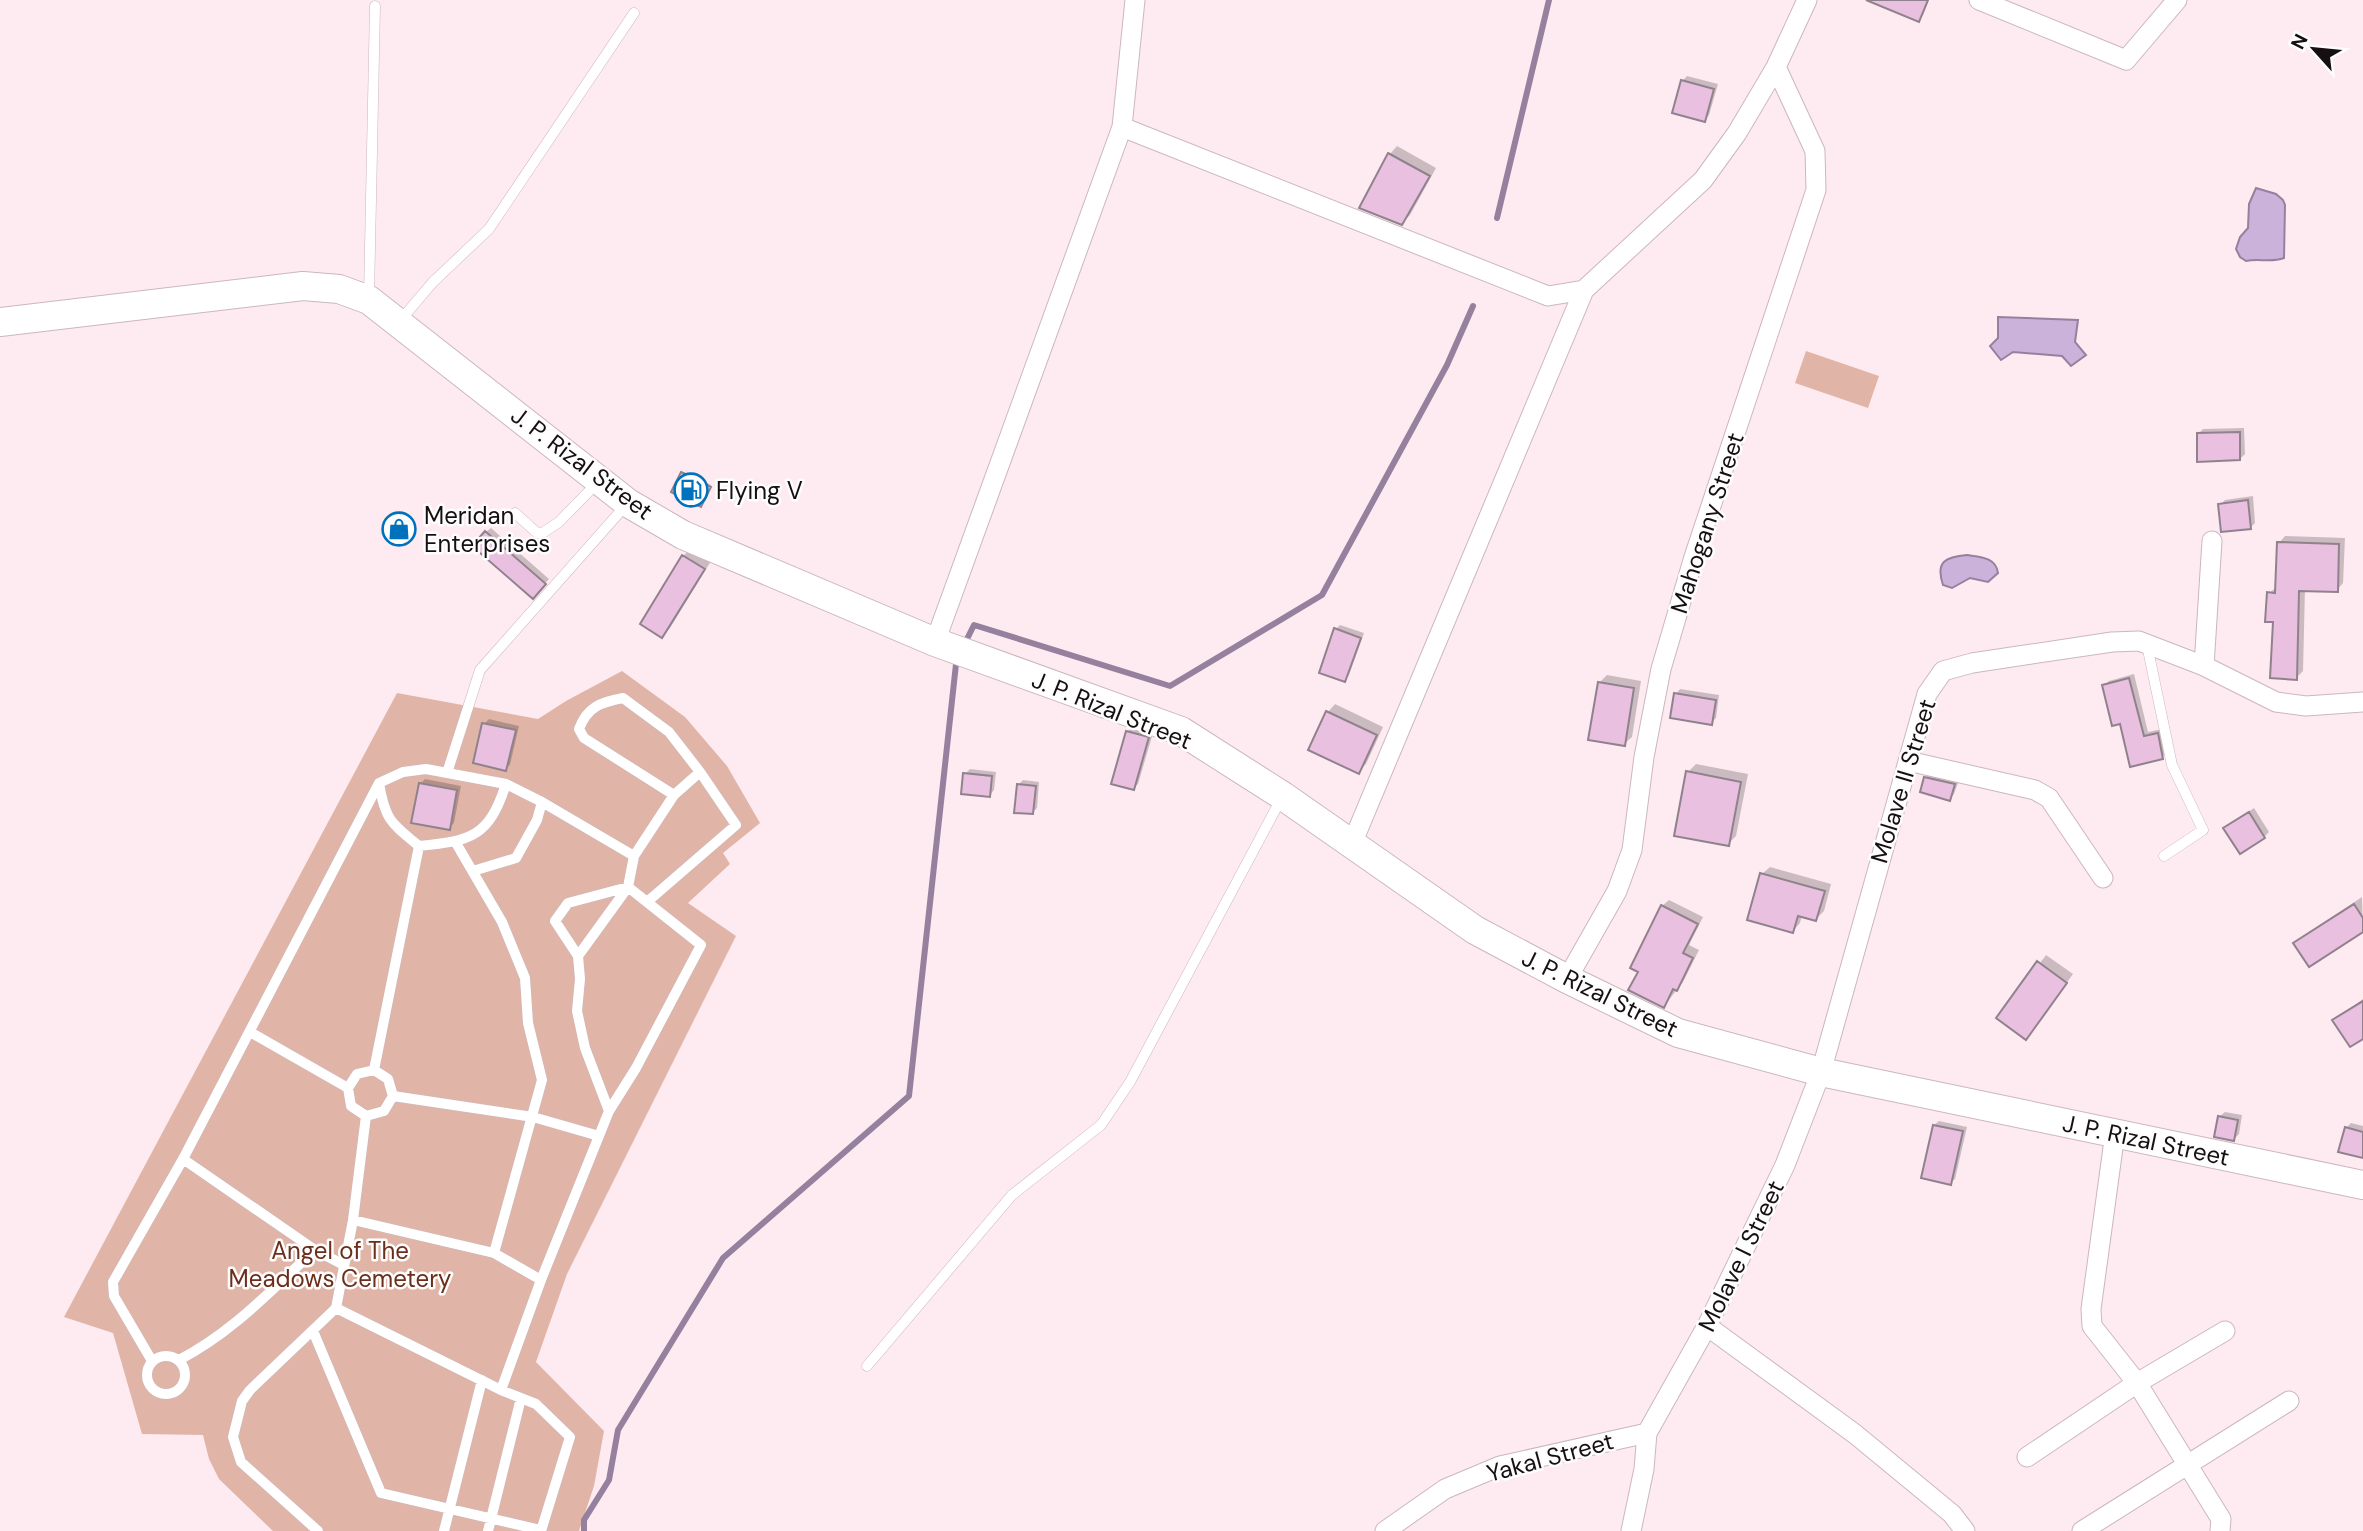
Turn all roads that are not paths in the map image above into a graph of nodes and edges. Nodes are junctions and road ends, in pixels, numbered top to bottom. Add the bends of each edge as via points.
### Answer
1 (1135, 0) edge
2 (1807, 0) edge
3 (1979, 0) edge
4 (2178, 0) edge
5 (376, 6) dead end
6 (634, 13) dead end
7 (1776, 67) junction
8 (1122, 127) junction
9 (1584, 290) junction
10 (369, 300) junction
11 (0, 322) edge
12 (398, 323) junction
13 (599, 480) junction
14 (628, 502) junction
15 (515, 513) dead end
16 (2212, 541) dead end
17 (935, 642) junction
18 (2146, 644) junction
19 (2204, 666) junction
20 (2363, 702) edge
21 (1908, 761) junction
22 (700, 772) junction
23 (447, 773) junction
24 (379, 783) junction
25 (506, 784) junction
26 (674, 795) junction
27 (1283, 796) junction
28 (542, 802) junction
29 (456, 843) junction
30 (419, 846) junction
31 (1352, 846) junction
32 (634, 856) junction
33 (2164, 856) dead end
34 (473, 871) junction
35 (2103, 878) dead end
36 (628, 887) junction
37 (647, 902) junction
38 (578, 956) junction
39 (1567, 979) junction
40 (250, 1032) junction
41 (374, 1070) junction
42 (1821, 1072) junction
43 (348, 1088) junction
44 (393, 1096) junction
45 (609, 1111) junction
46 (366, 1116) junction
47 (533, 1116) junction
48 (2115, 1133) junction
49 (599, 1136) junction
50 (183, 1159) junction
51 (2363, 1185) edge
52 (353, 1220) junction
53 (315, 1250) junction
54 (494, 1253) junction
55 (344, 1265) junction
56 (541, 1280) junction
57 (336, 1308) junction
58 (1707, 1326) junction
59 (313, 1331) junction
60 (2225, 1331) dead end
61 (179, 1360) junction
62 (152, 1361) junction
63 (867, 1366) dead end
64 (482, 1380) junction
65 (2137, 1383) junction
66 (501, 1390) junction
67 (521, 1398) junction
68 (2289, 1401) dead end
69 (1647, 1433) junction
70 (2027, 1457) dead end
71 (2186, 1464) junction
72 (448, 1508) junction
73 (491, 1517) junction
74 (318, 1531) edge
75 (444, 1531) edge
76 (488, 1531) edge
77 (541, 1531) edge
78 (1385, 1531) edge
79 (1631, 1531) edge
80 (1965, 1531) edge
81 (2082, 1531) edge
82 (2220, 1531) edge

1 - 8 street
2 - 7 street
3 - 4 street via 2126,60
5 - 10 lane
6 - 12 lane via 489,229
7 - 9 street via 1703,180
7 - 39 street, Mahogany Street via 1815,151 1816,190 1661,670 1632,850 1617,891
8 - 9 street via 1548,296
8 - 17 street
9 - 31 street
10 - 11 main road, J. P. Rizal Street via 340,289 303,286
10 - 12 main road, J. P. Rizal Street
12 - 13 main road, J. P. Rizal Street
13 - 14 main road, J. P. Rizal Street
13 - 15 lane via 541,534
14 - 17 main road, J. P. Rizal Street via 729,556
14 - 23 lane via 480,670
16 - 19 street
17 - 27 main road, J. P. Rizal Street via 1181,731
18 - 19 street, Molave II Street
18 - 21 street, Molave II Street via 2112,642 1943,671 1927,694
18 - 33 lane via 2172,765 2203,830
19 - 20 street, Molave II Street via 2276,702 2306,706
21 - 35 street via 2035,790 2049,798
21 - 42 street, Molave II Street
22 - 26 lane
22 - 26 lane via 669,732 623,698 601,702 583,718 579,729 584,738
22 - 37 lane via 736,825
23 - 24 lane via 426,769 403,772
23 - 25 lane
24 - 30 lane via 383,808 392,824
24 - 40 lane
25 - 28 lane
25 - 29 lane via 498,810 475,836
26 - 32 lane
27 - 31 main road, J. P. Rizal Street
27 - 63 lane via 1130,1082 1101,1125 1012,1195
28 - 32 lane
28 - 34 lane via 516,858
29 - 30 lane
29 - 34 lane
30 - 41 lane
31 - 39 main road, J. P. Rizal Street via 1475,930
32 - 36 lane
34 - 47 lane via 502,922 525,978 528,1023 542,1080
36 - 37 lane
36 - 38 lane
36 - 38 lane via 568,903 555,921
37 - 45 lane via 701,945
38 - 45 lane via 577,1011 585,1048
39 - 42 main road, J. P. Rizal Street via 1678,1032
40 - 43 lane
40 - 50 lane
41 - 43 lane via 357,1074
41 - 44 lane via 388,1079
42 - 48 main road, J. P. Rizal Street
42 - 58 street, Molave I Street via 1785,1165
43 - 46 lane via 351,1106
44 - 46 lane via 384,1111
44 - 47 lane
45 - 49 lane
46 - 52 lane
47 - 49 lane
47 - 54 lane
48 - 51 main road, J. P. Rizal Street
48 - 65 street via 2091,1318 2092,1326
49 - 56 lane
50 - 53 lane
50 - 62 lane via 113,1282 114,1296
52 - 54 lane
52 - 55 lane
53 - 55 lane
53 - 61 lane via 230,1329
54 - 56 lane
55 - 57 lane
56 - 66 lane
57 - 59 lane
57 - 64 lane
58 - 69 street, Molave I Street
58 - 80 street via 1855,1434 1952,1514
59 - 72 lane via 381,1493
59 - 74 lane via 250,1390 242,1401 233,1437 241,1462
60 - 65 street
61 - 62 lane via 165,1355
61 - 62 lane via 186,1371 184,1384 174,1393 161,1394 150,1386 146,1374
64 - 66 lane
64 - 72 lane
65 - 70 street
65 - 71 street
66 - 67 lane
67 - 73 lane
67 - 77 lane via 536,1404 570,1437
68 - 71 street
69 - 78 street, Yakal Street via 1500,1466 1445,1489
69 - 79 street
71 - 81 street
71 - 82 street via 2221,1519
72 - 73 lane
72 - 75 lane
73 - 76 lane
73 - 77 lane

